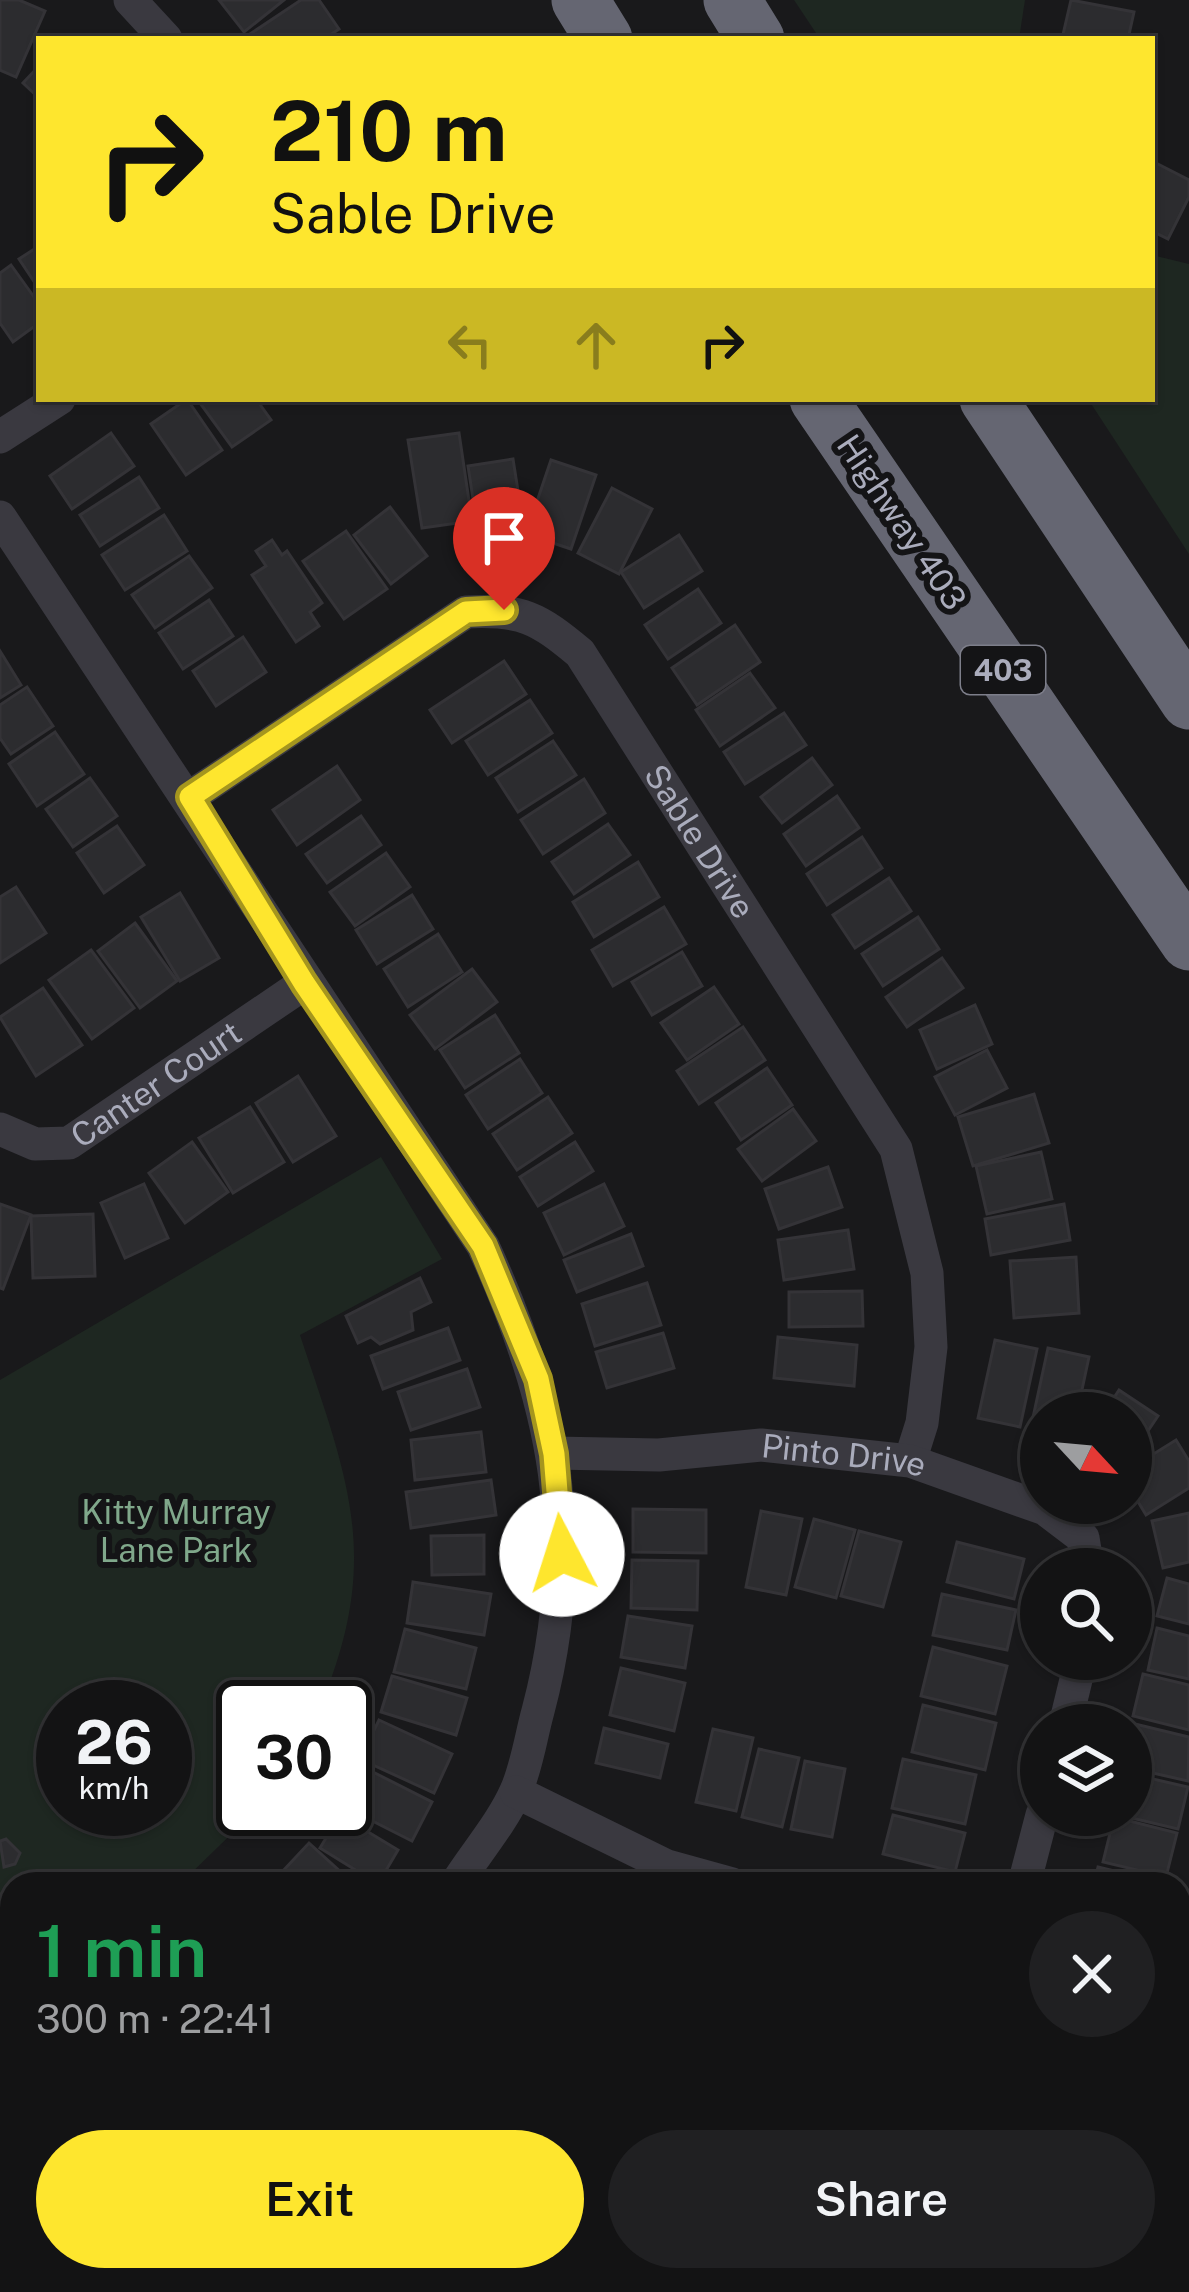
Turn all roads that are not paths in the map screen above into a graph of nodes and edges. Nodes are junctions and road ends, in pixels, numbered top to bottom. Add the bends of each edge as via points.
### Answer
1 (130, 0) edge
2 (580, 0) edge
3 (732, 0) edge
4 (163, 36) edge
5 (602, 36) edge
6 (754, 36) edge
7 (53, 402) edge
8 (820, 402) edge
9 (990, 402) edge
10 (0, 437) edge
11 (0, 517) edge
12 (1189, 701) edge
13 (190, 797) junction
14 (1189, 942) edge
15 (304, 983) junction
16 (0, 1129) edge
17 (554, 1454) junction
18 (910, 1461) junction
19 (1085, 1548) edge
20 (516, 1792) junction
21 (1037, 1836) edge
22 (464, 1872) edge
23 (689, 1872) edge
24 (1027, 1872) edge

1 - 4 street
2 - 5 highway
3 - 6 highway
7 - 10 street
8 - 14 highway, Highway 403 / 403
9 - 12 highway
11 - 13 street
13 - 15 street
13 - 18 street, Sable Drive via 466,612 504,610 540,620 580,652 896,1149 927,1273 931,1347
15 - 16 street, Canter Court via 69,1143 34,1144
15 - 17 street via 483,1246 538,1379
17 - 18 street, Pinto Drive via 659,1455 761,1444
17 - 20 street via 562,1554 547,1676
18 - 19 street, Pinto Drive via 1045,1509
20 - 22 street
20 - 23 street
21 - 24 street

